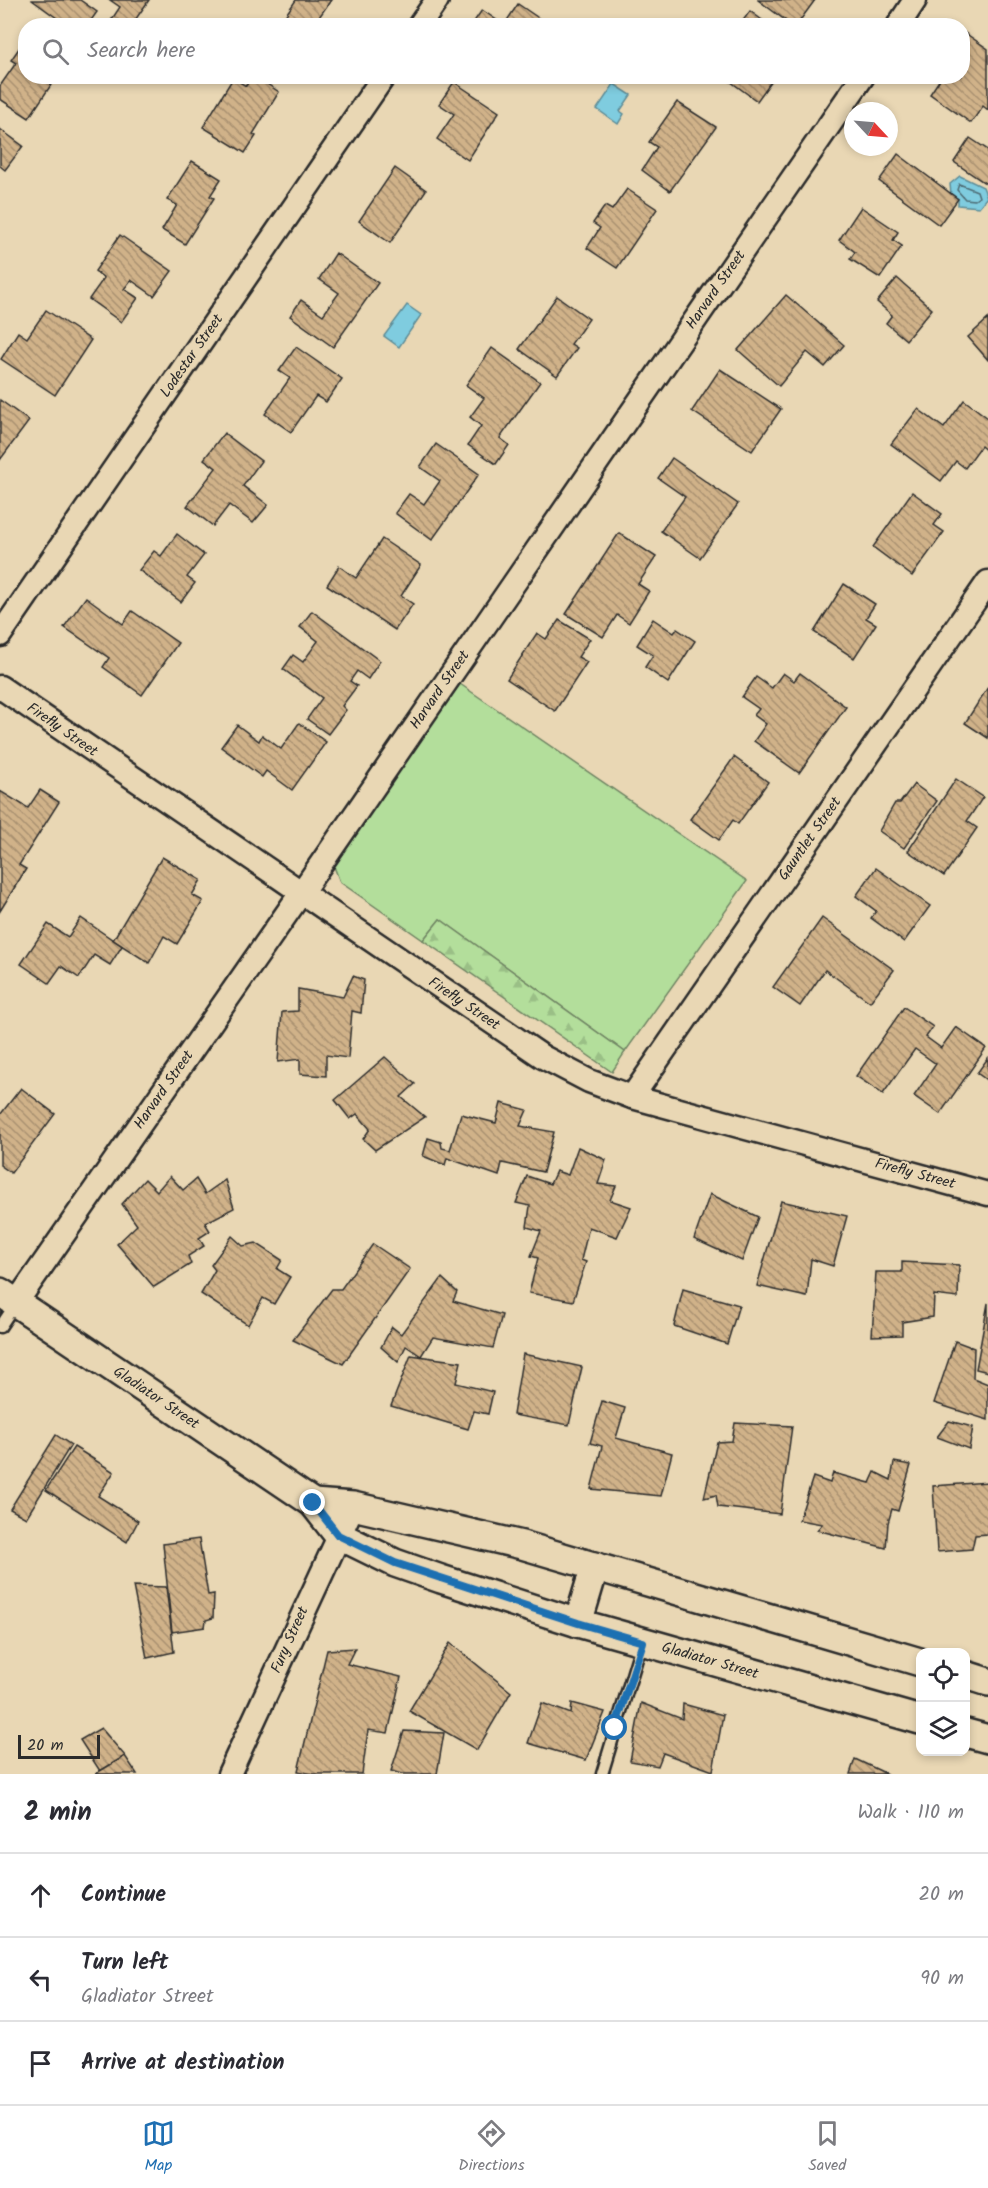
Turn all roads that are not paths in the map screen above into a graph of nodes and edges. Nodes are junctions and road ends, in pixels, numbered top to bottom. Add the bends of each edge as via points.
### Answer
1 (437, 0) edge
2 (915, 0) edge
3 (425, 18) edge
4 (903, 18) edge
5 (379, 84) edge
6 (857, 84) edge
7 (988, 582) edge
8 (0, 635) edge
9 (0, 687) edge
10 (301, 893) junction
11 (632, 1097) junction
12 (988, 1194) edge
13 (8, 1297) edge
14 (0, 1327) edge
15 (313, 1503) junction
16 (353, 1506) junction
17 (338, 1535) junction
18 (595, 1566) junction
19 (578, 1623) junction
20 (643, 1642) junction
21 (916, 1661) edge
22 (970, 1676) edge
23 (988, 1682) edge
24 (916, 1719) edge
25 (970, 1734) edge
26 (988, 1739) edge
27 (229, 1774) edge
28 (602, 1774) edge

1 - 3 street
2 - 4 street
5 - 8 street, Lodestar Street
6 - 10 street, Harvard Street
7 - 11 street, Gauntlet Street
9 - 10 street, Firefly Street
10 - 11 street, Firefly Street via 543,1057
10 - 13 street, Harvard Street
11 - 12 street, Firefly Street
13 - 14 lane
13 - 15 street, Gladiator Street
15 - 16 street, Gladiator Street
15 - 17 street, Gladiator Street
16 - 17 street, Fury Street
16 - 18 street, Gladiator Street
17 - 19 street, Gladiator Street via 395,1563
17 - 27 street, Fury Street
18 - 19 street
18 - 21 street, Gladiator Street
19 - 20 street, Gladiator Street
20 - 24 street, Gladiator Street
20 - 28 lane
22 - 23 street
25 - 26 street

